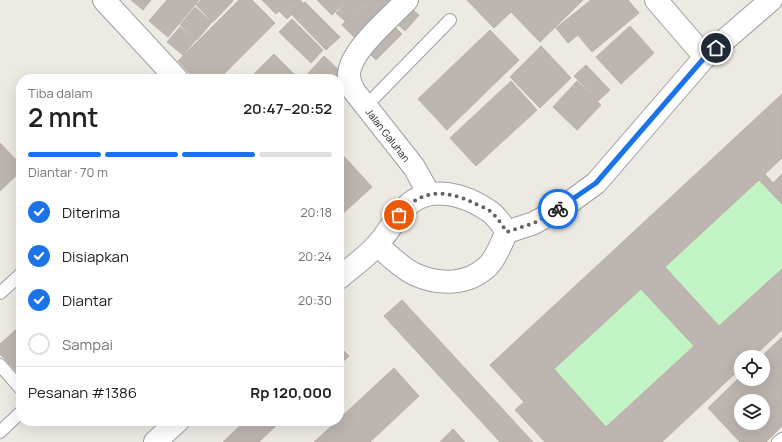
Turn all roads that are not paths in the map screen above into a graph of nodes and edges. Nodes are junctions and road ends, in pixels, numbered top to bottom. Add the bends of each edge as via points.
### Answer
1 (104, 0) edge
2 (407, 0) edge
3 (656, 0) edge
4 (771, 0) edge
5 (450, 20) dead end
6 (705, 57) junction
7 (172, 74) edge
8 (366, 106) junction
9 (429, 194) junction
10 (507, 232) junction
11 (377, 245) junction
12 (344, 268) edge
13 (16, 279) edge
14 (0, 293) edge
15 (0, 365) edge
16 (16, 383) edge
17 (16, 417) edge
18 (173, 426) edge
19 (0, 432) edge
20 (782, 439) edge
21 (155, 442) edge
22 (778, 442) edge

1 - 7 street
2 - 8 street, Jalan Galuhan via 358,51 350,67 349,77 354,91
3 - 6 street
4 - 6 street
5 - 8 lane
6 - 10 street via 596,183 566,205 534,223
8 - 9 street, Jalan Galuhan via 414,167
9 - 10 street via 452,194 490,211
9 - 11 street via 407,205
10 - 11 street via 488,266 473,277 457,282 436,282 413,273
11 - 12 street
13 - 14 lane
15 - 16 lane
17 - 19 lane
18 - 21 street
20 - 22 lane

